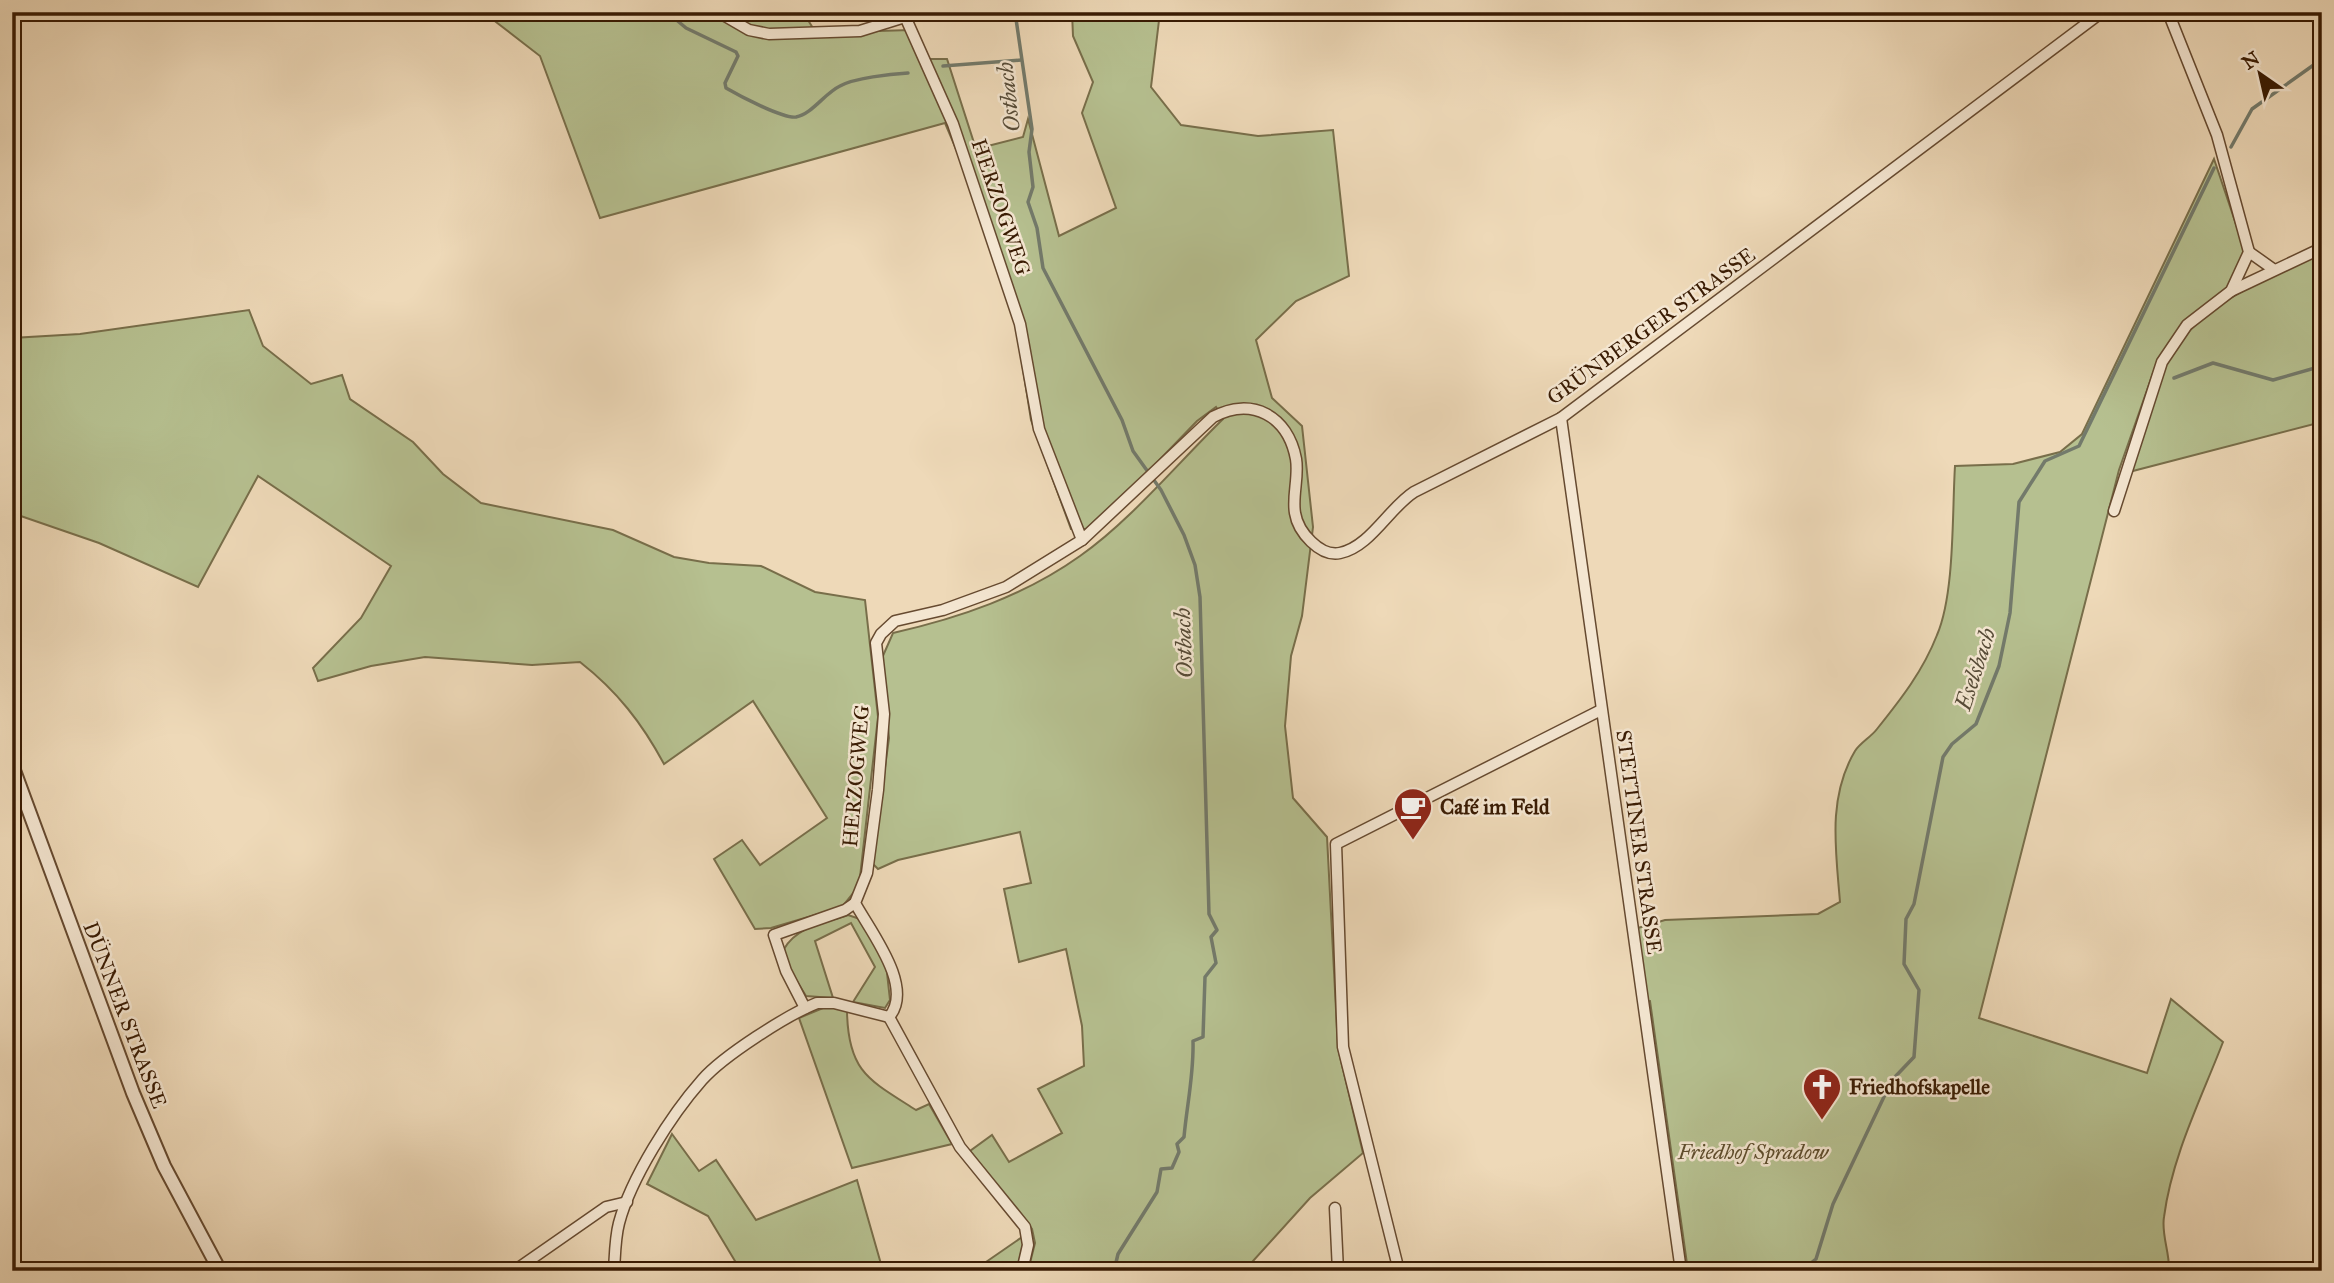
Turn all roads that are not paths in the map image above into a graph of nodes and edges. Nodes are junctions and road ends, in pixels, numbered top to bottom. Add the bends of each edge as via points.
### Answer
1 (718, 12) edge
2 (2102, 12) edge
3 (2168, 12) edge
4 (904, 15) edge
5 (2322, 248) edge
6 (2249, 252) junction
7 (2273, 269) junction
8 (2231, 291) junction
9 (1561, 418) junction
10 (2114, 511) dead end
11 (1082, 540) junction
12 (1601, 710) junction
13 (12, 765) edge
14 (855, 904) junction
15 (805, 1008) junction
16 (889, 1017) junction
17 (627, 1202) junction
18 (1335, 1208) dead end
19 (220, 1271) edge
20 (514, 1271) edge
21 (614, 1271) edge
22 (1022, 1271) edge
23 (1338, 1271) edge
24 (1399, 1271) edge
25 (1681, 1271) edge

1 - 4 street via 749,30 769,34 860,31
2 - 9 street, GRÜNBERGER STRASSE
3 - 6 street via 2217,135
4 - 11 street, HERZOGWEG via 953,124 1020,324 1039,429
5 - 7 street
6 - 7 street
6 - 8 street
7 - 8 street
8 - 10 street via 2187,325 2162,362
9 - 11 street, GRÜNBERGER STRASSE via 1414,492 1362,541 1337,554 1319,548 1295,515 1296,461 1290,436 1266,413 1250,407 1229,408 1213,416
9 - 12 street, STETTINER STRASSE
11 - 14 street, HERZOGWEG via 1006,587 943,610 895,621 881,634 876,643 884,713 878,790 867,873
12 - 24 street via 1336,844 1343,1047
12 - 25 street, STETTINER STRASSE
13 - 19 street, DÜNNER STRASSE via 133,1093 164,1166
14 - 15 street via 774,935
14 - 16 street via 892,968 897,1002
15 - 16 street via 834,1003
15 - 17 street via 718,1064 702,1080 669,1126
16 - 22 street via 960,1147 1025,1227 1028,1245
17 - 20 street via 606,1207
17 - 21 street via 619,1224
18 - 23 street

